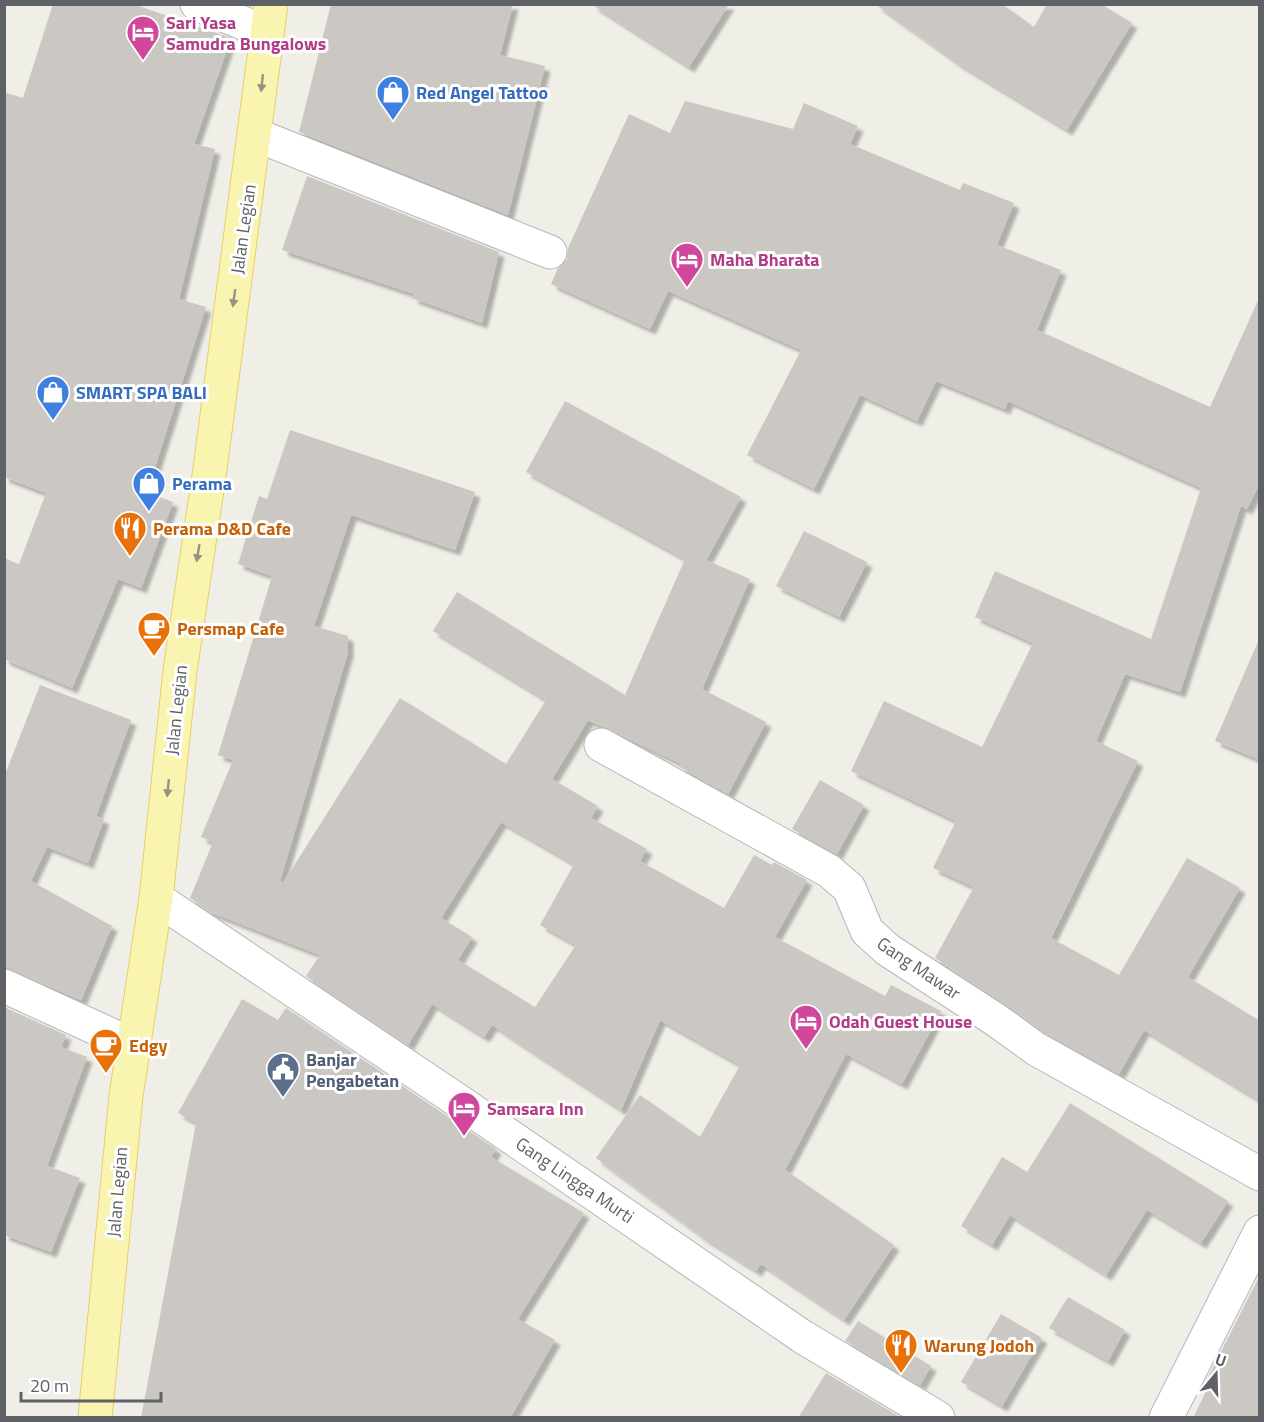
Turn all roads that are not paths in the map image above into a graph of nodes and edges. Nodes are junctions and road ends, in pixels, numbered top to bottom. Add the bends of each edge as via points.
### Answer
1 (197, 4) edge
2 (269, 19) edge
3 (256, 135) junction
4 (550, 252) dead end
5 (601, 745) dead end
6 (156, 898) junction
7 (4, 986) edge
8 (134, 1045) junction
9 (1260, 1174) edge
10 (1260, 1232) edge
11 (95, 1418) edge
12 (938, 1418) edge
13 (1166, 1418) edge

1 - 2 street
2 -> 3 main road, Jalan Legian
3 - 4 street
3 -> 6 main road, Jalan Legian via 180,671
5 - 9 street, Gang Mawar via 830,870 849,888 867,931 888,950 1036,1049
6 - 8 main road, Jalan Legian
6 - 12 street, Gang Lingga Murti via 803,1337
7 - 8 street
8 - 11 main road, Jalan Legian
10 - 13 street

